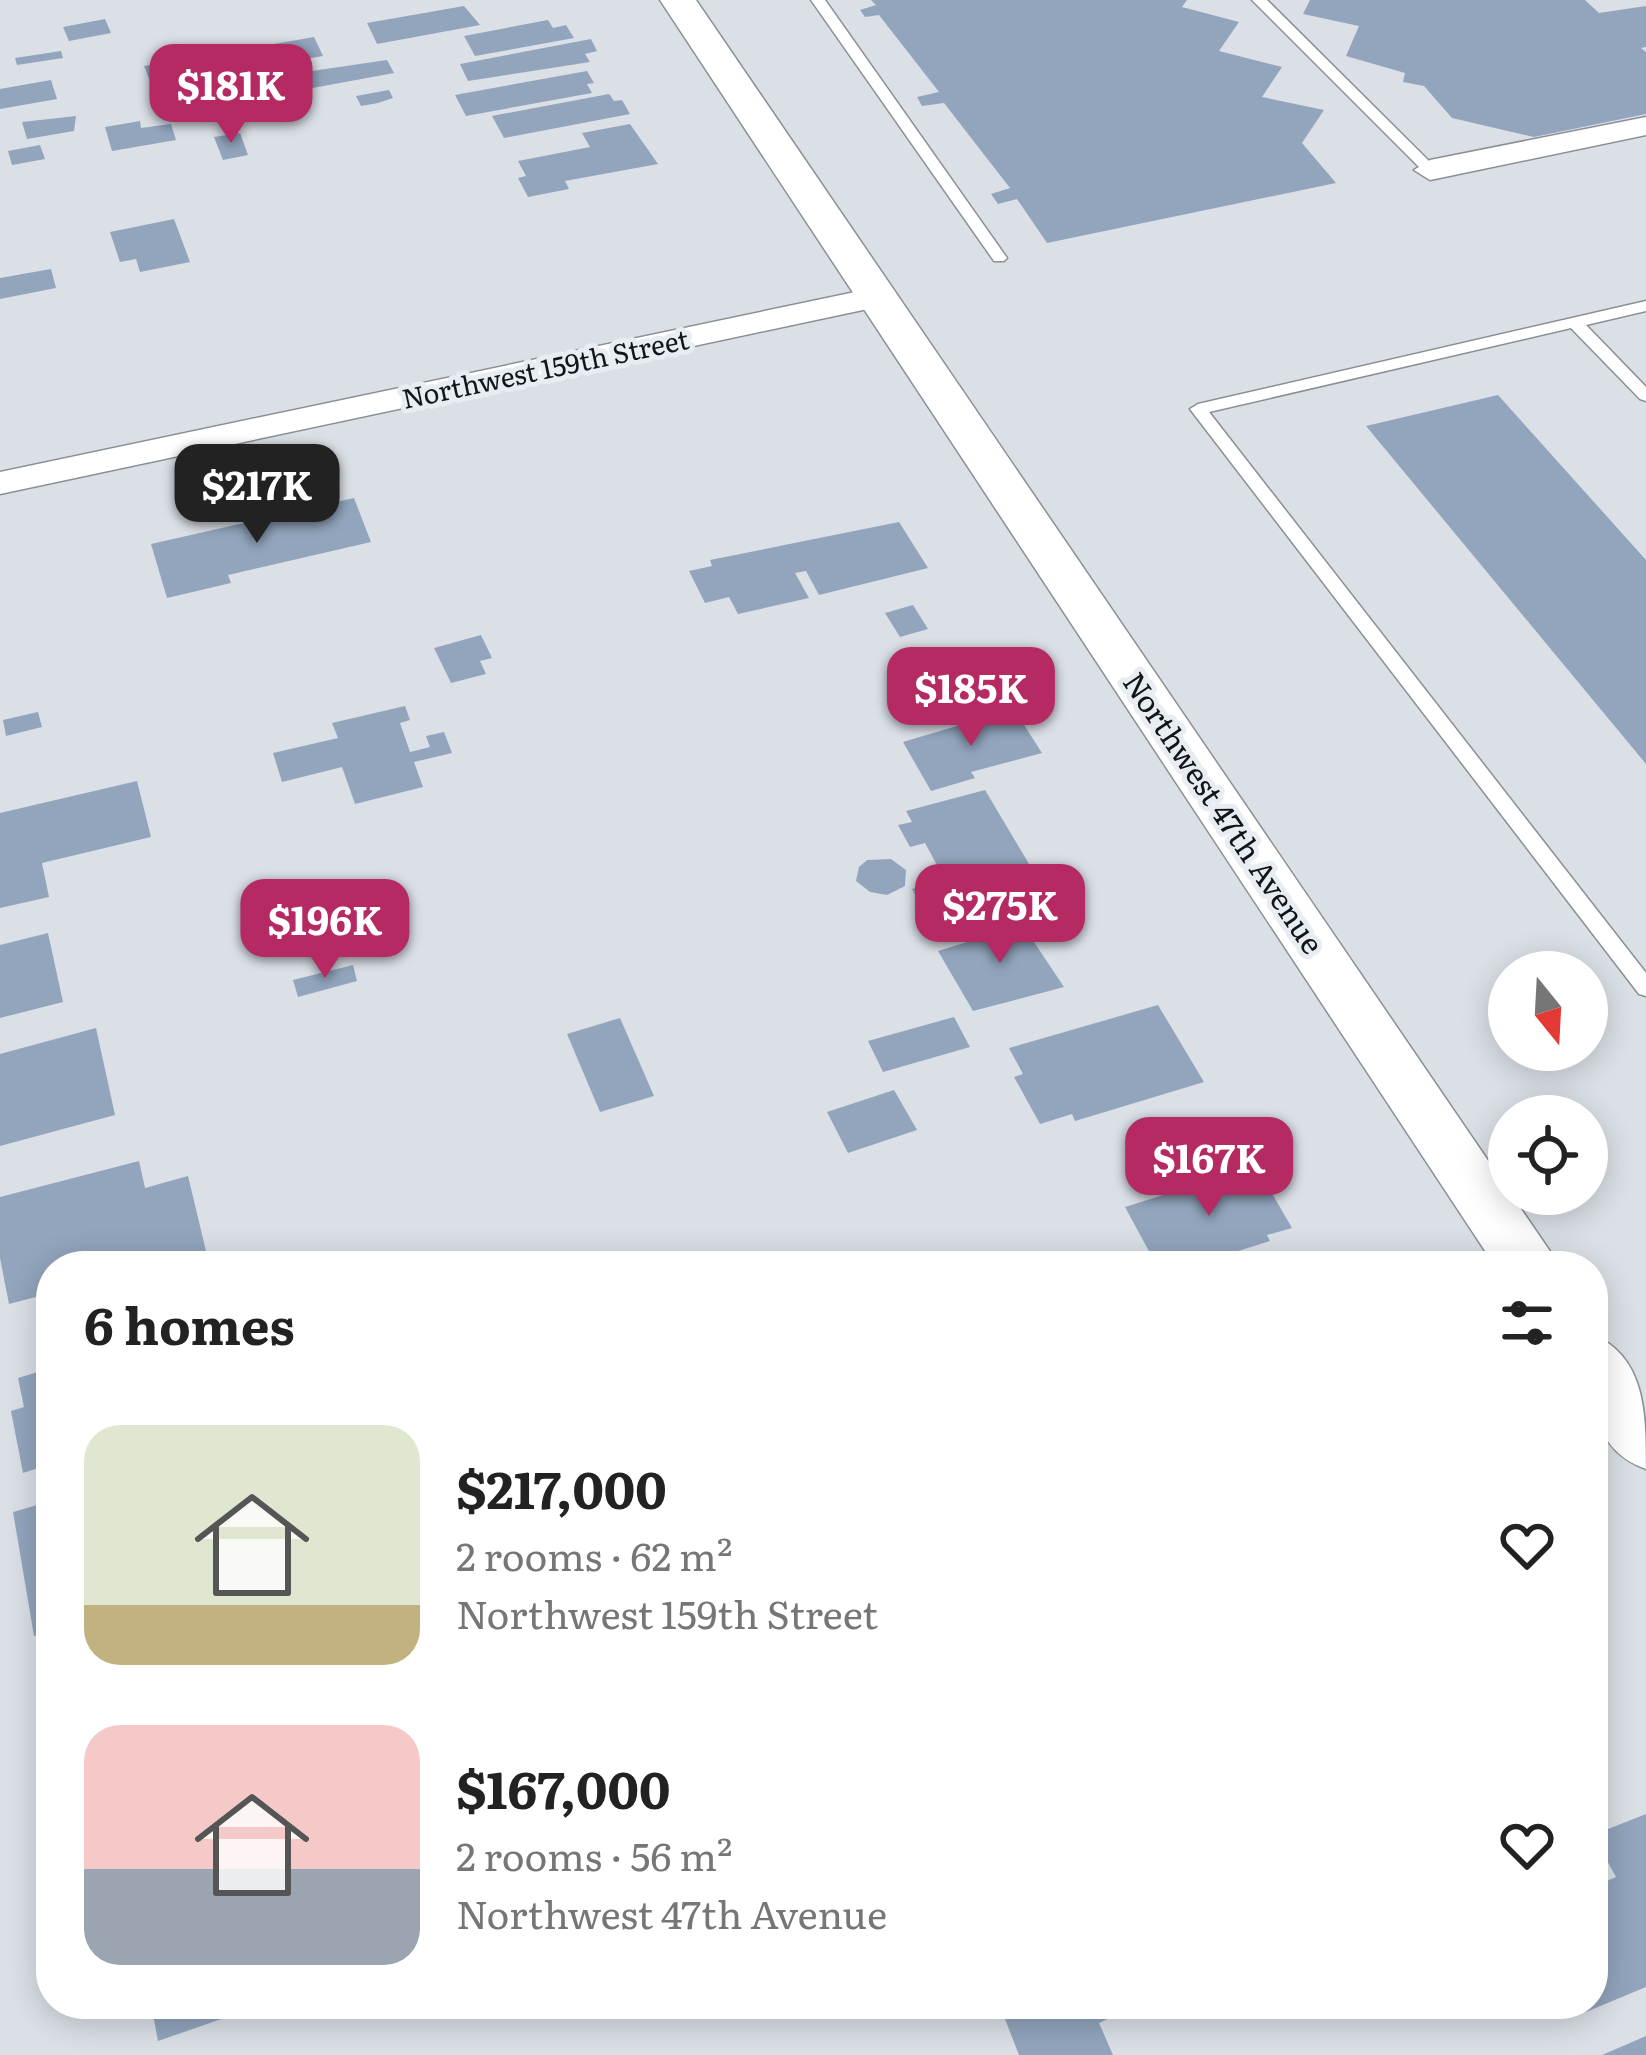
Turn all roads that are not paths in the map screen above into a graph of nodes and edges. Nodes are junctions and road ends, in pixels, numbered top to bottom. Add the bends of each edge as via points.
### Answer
1 (678, 0) edge
2 (818, 0) edge
3 (1259, 0) edge
4 (1646, 126) edge
5 (1430, 170) joint
6 (999, 258) dead end
7 (880, 297) junction
8 (1646, 305) edge
9 (1574, 322) junction
10 (1646, 395) edge
11 (0, 483) edge
12 (1646, 988) edge
13 (1519, 1251) edge
14 (1608, 1384) edge
15 (1646, 1441) edge

1 - 7 street, Northwest 47th Avenue
2 - 6 lane
3 - 5 lane
4 - 5 street
7 - 11 street, Northwest 159th Street
7 - 13 street, Northwest 47th Avenue
8 - 9 lane
9 - 10 lane
9 - 12 lane via 1198,409
14 - 15 street

